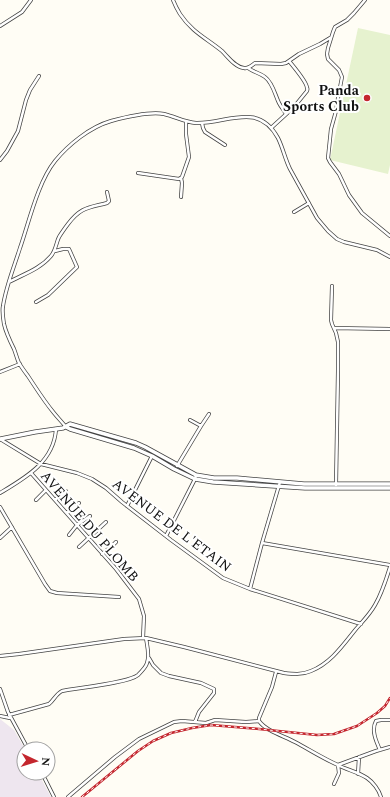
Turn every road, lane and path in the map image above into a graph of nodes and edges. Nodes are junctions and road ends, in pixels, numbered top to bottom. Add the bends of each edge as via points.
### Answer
1 (31, 0) edge
2 (174, 0) edge
3 (365, 0) edge
4 (0, 26) edge
5 (331, 38) junction
6 (289, 61) junction
7 (248, 68) junction
8 (39, 76) dead end
9 (286, 114) junction
10 (186, 122) junction
11 (202, 123) junction
12 (272, 128) junction
13 (225, 145) dead end
14 (0, 160) edge
15 (138, 174) dead end
16 (181, 178) junction
17 (107, 192) dead end
18 (181, 197) dead end
19 (309, 203) junction
20 (294, 212) dead end
21 (390, 236) edge
22 (55, 251) junction
23 (390, 257) edge
24 (9, 282) junction
25 (332, 286) dead end
26 (36, 302) dead end
27 (333, 328) junction
28 (390, 329) edge
29 (20, 364) junction
30 (0, 372) edge
31 (209, 414) dead end
32 (190, 420) dead end
33 (201, 426) junction
34 (66, 427) junction
35 (56, 429) junction
36 (88, 429) junction
37 (87, 434) junction
38 (108, 434) junction
39 (0, 439) edge
40 (106, 439) junction
41 (154, 452) junction
42 (152, 456) junction
43 (41, 464) junction
44 (178, 465) junction
45 (174, 470) junction
46 (31, 473) junction
47 (196, 477) junction
48 (279, 484) junction
49 (390, 484) edge
50 (336, 486) junction
51 (390, 488) edge
52 (46, 490) junction
53 (66, 491) dead end
54 (0, 494) edge
55 (36, 500) dead end
56 (55, 500) junction
57 (79, 503) dead end
58 (127, 506) junction
59 (0, 507) edge
60 (67, 513) junction
61 (90, 516) dead end
62 (106, 522) dead end
63 (77, 525) junction
64 (12, 527) junction
65 (69, 535) dead end
66 (166, 536) junction
67 (0, 538) edge
68 (88, 538) junction
69 (116, 542) dead end
70 (262, 542) junction
71 (79, 547) dead end
72 (102, 554) junction
73 (390, 566) edge
74 (250, 589) junction
75 (119, 597) dead end
76 (361, 624) junction
77 (144, 638) junction
78 (0, 656) edge
79 (148, 658) junction
80 (276, 672) junction
81 (0, 689) edge
82 (0, 716) edge
83 (10, 716) junction
84 (390, 720) edge
85 (259, 721) junction
86 (195, 722) junction
87 (24, 741) edge
88 (390, 748) edge
89 (380, 750) junction
90 (360, 757) junction
91 (338, 765) junction
92 (358, 774) junction
93 (46, 781) edge
94 (334, 784) dead end
95 (54, 797) edge
96 (68, 797) edge
97 (381, 797) edge

1 - 4 street via 22,12
2 - 7 street via 176,7 193,30 241,68
3 - 5 street via 347,20 335,27
5 - 6 street
5 - 21 street via 327,51 328,59 342,77 331,129 329,160 362,213
6 - 7 street via 281,64 255,63
6 - 9 street via 308,88
7 - 9 street via 265,76
8 - 14 street via 30,90 18,131
9 - 12 street
10 - 11 street
10 - 16 street via 189,157
10 - 24 street via 158,113 134,116 109,121 74,142 55,162 44,180
11 - 12 street via 248,117 262,120
11 - 13 street via 205,132
12 - 19 street via 279,139 286,162
15 - 16 street
16 - 18 street
17 - 22 street via 108,204 88,208 73,217 61,233
19 - 20 street
19 - 23 street via 322,225 332,235 344,242 377,250
22 - 24 street via 36,269
22 - 26 street via 69,250 77,267 48,295
24 - 29 street via 3,306 4,324
25 - 27 street
27 - 28 street
27 - 50 street via 338,342
29 - 30 street
29 - 34 street
31 - 33 street
32 - 33 street
33 - 44 street
34 - 35 street
34 - 36 street via 70,424
34 - 37 street
35 - 39 street
35 - 43 street via 52,449
36 - 37 street
36 - 38 street
37 - 40 street
38 - 40 street
38 - 41 street
39 - 43 street, AVENUE DE L'ETAIN
40 - 42 street
41 - 42 street
41 - 44 street
42 - 45 street
42 - 58 street
43 - 46 street
43 - 58 street, AVENUE DE L'ETAIN via 77,473 92,480
44 - 45 street
44 - 47 street
45 - 47 street
46 - 52 street, AVENUE DU PLOMB
46 - 54 street
47 - 48 street via 237,478
47 - 66 street
48 - 50 street
48 - 70 street
49 - 50 street
50 - 51 street
52 - 55 street
52 - 56 street, AVENUE DU PLOMB
53 - 56 street
56 - 60 street, AVENUE DU PLOMB
57 - 60 street
58 - 66 street, AVENUE DE L'ETAIN
59 - 64 street
60 - 63 street, AVENUE DU PLOMB
61 - 63 street
62 - 68 street
63 - 65 street
63 - 68 street, AVENUE DU PLOMB
64 - 67 street
64 - 75 street via 50,591
66 - 74 street, AVENUE DE L'ETAIN via 223,578
68 - 71 street
68 - 72 street, AVENUE DU PLOMB
69 - 72 street
70 - 73 street
70 - 74 street
72 - 77 street, AVENUE DU PLOMB via 140,602 144,616
73 - 76 street via 377,601
74 - 76 street, AVENUE DE L'ETAIN
76 - 80 street via 340,650 319,668 298,674
77 - 78 street
77 - 79 street, AVENUE DU PLOMB
77 - 80 street
79 - 83 street via 138,676 131,679 62,691 49,704
79 - 86 street via 161,673 214,688 214,693 199,712
80 - 85 street
81 - 83 street
82 - 83 street
83 - 87 street
84 - 89 street via 376,721 374,724
85 - 86 street
85 - 91 street via 270,730
86 - 96 street via 174,722 139,739
88 - 89 street
89 - 90 street
90 - 91 street
90 - 92 street
91 - 92 street
91 - 94 street via 339,773
92 - 97 street via 374,784
93 - 95 street

